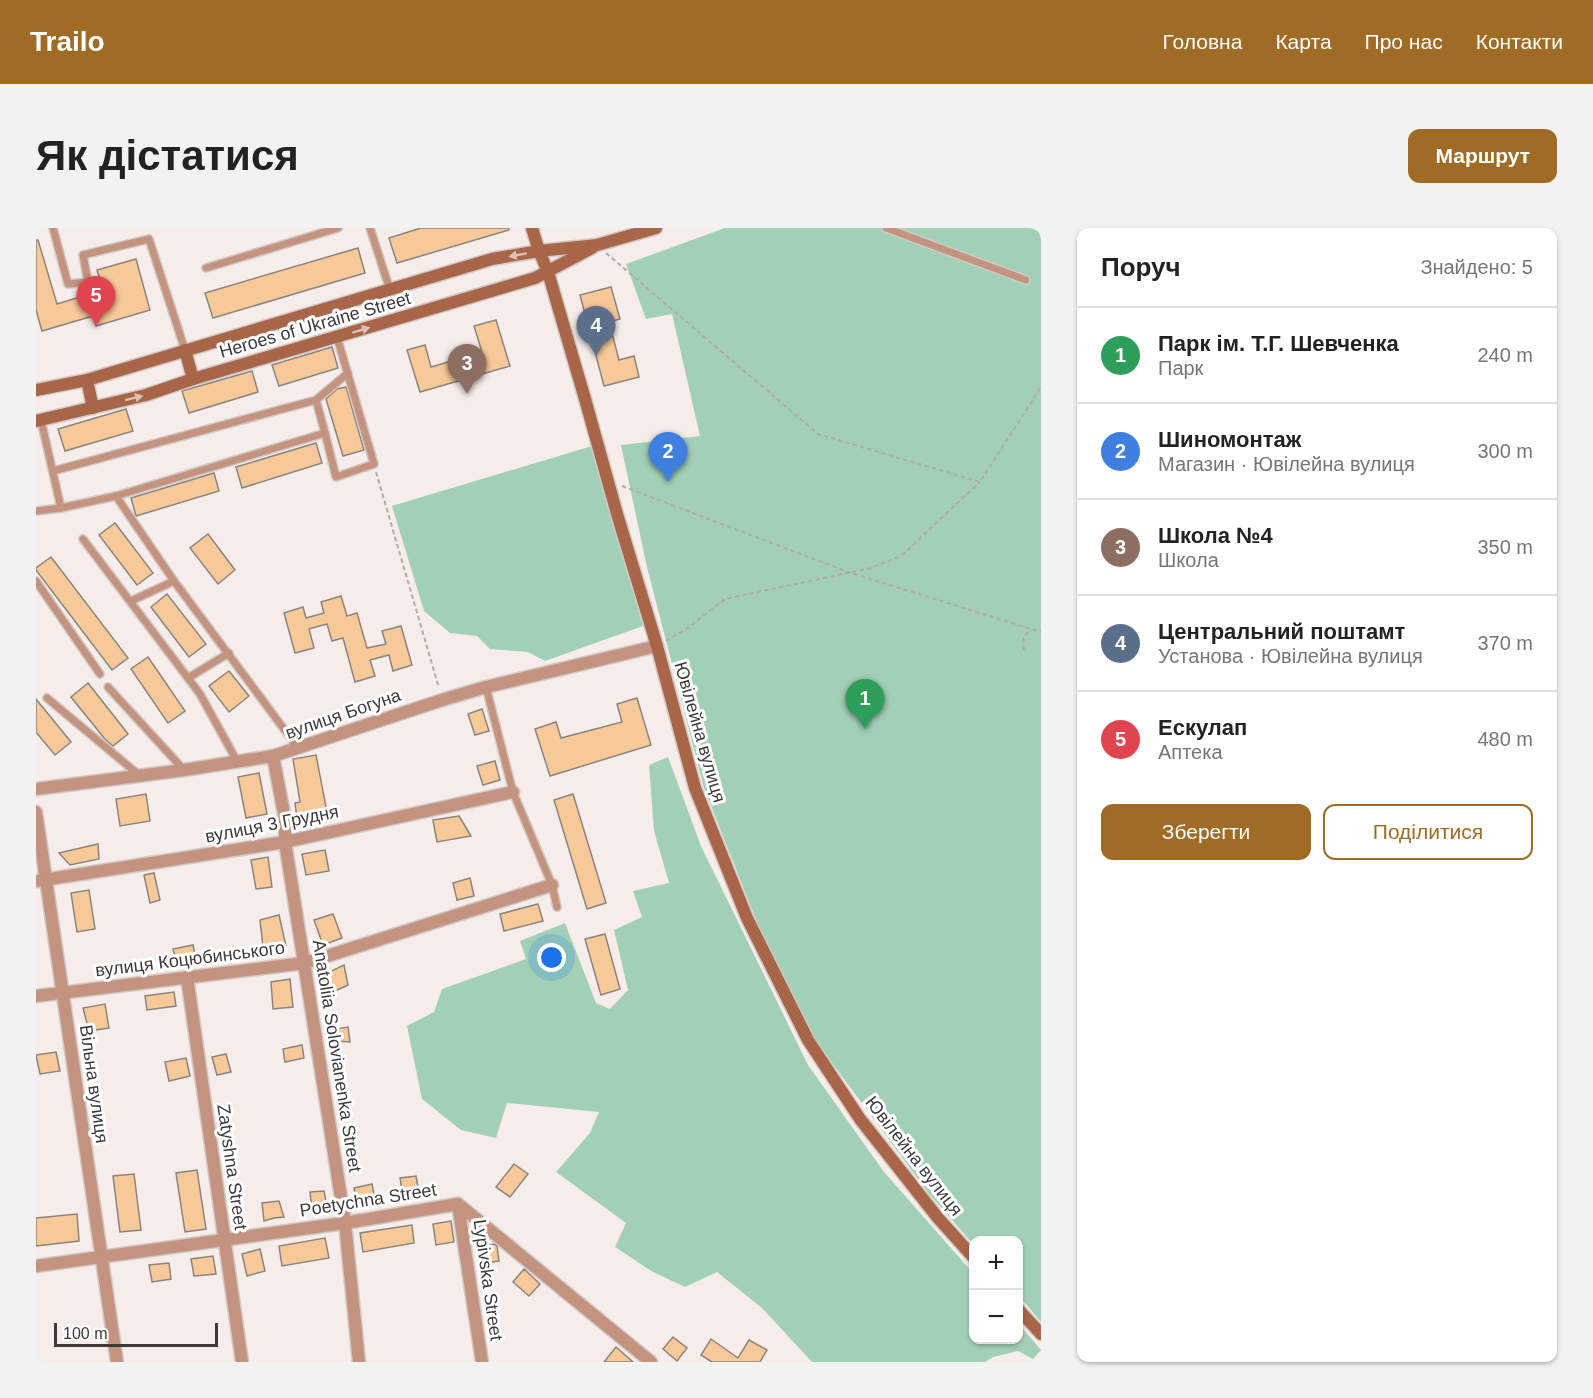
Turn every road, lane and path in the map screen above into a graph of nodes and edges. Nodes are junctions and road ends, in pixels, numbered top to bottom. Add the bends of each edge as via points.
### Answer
1 (53, 228) edge
2 (338, 228) edge
3 (370, 228) edge
4 (532, 228) edge
5 (656, 228) edge
6 (886, 228) edge
7 (597, 245) junction
8 (539, 251) junction
9 (206, 268) dead end
10 (548, 272) junction
11 (1026, 280) dead end
12 (390, 290) junction
13 (337, 337) junction
14 (185, 350) junction
15 (348, 373) junction
16 (193, 379) junction
17 (87, 380) junction
18 (1041, 387) edge
19 (36, 390) edge
20 (316, 399) junction
21 (93, 408) junction
22 (38, 420) edge
23 (325, 433) junction
24 (374, 464) junction
25 (53, 471) junction
26 (608, 481) junction
27 (980, 482) junction
28 (116, 496) junction
29 (61, 508) junction
30 (36, 512) edge
31 (83, 539) dead end
32 (848, 572) junction
33 (174, 580) junction
34 (36, 581) edge
35 (131, 601) junction
36 (1032, 629) junction
37 (1041, 632) edge
38 (657, 646) junction
39 (1024, 650) dead end
40 (229, 653) junction
41 (100, 674) dead end
42 (188, 678) junction
43 (108, 687) dead end
44 (486, 687) junction
45 (47, 698) dead end
46 (442, 700) junction
47 (298, 748) junction
48 (273, 756) junction
49 (237, 763) junction
50 (184, 770) junction
51 (139, 776) junction
52 (36, 789) edge
53 (513, 792) junction
54 (36, 812) edge
55 (285, 842) junction
56 (41, 881) edge
57 (552, 885) junction
58 (557, 907) dead end
59 (305, 963) junction
60 (187, 977) junction
61 (63, 992) junction
62 (36, 996) edge
63 (458, 1204) junction
64 (345, 1223) junction
65 (224, 1239) junction
66 (969, 1252) edge
67 (101, 1257) junction
68 (36, 1266) edge
69 (1023, 1314) edge
70 (1041, 1334) edge
71 (117, 1362) edge
72 (242, 1362) edge
73 (359, 1362) edge
74 (482, 1362) edge
75 (651, 1362) edge

1 - 14 lane via 68,284 88,282 83,255 149,239
2 - 9 lane
3 - 12 lane
4 - 8 main road, Ювілейна вулиця
5 - 7 main road, Heroes of Ukraine Street
6 - 11 lane
7 - 8 main road, Heroes of Ukraine Street
7 - 10 main road, Heroes of Ukraine Street
7 - 27 path via 818,435
8 - 10 main road, Ювілейна вулиця
8 -> 12 main road, Heroes of Ukraine Street via 492,259
13 -> 10 main road, Heroes of Ukraine Street
10 - 26 main road, Ювілейна вулиця
12 - 14 main road, Heroes of Ukraine Street
13 - 15 lane
13 - 16 main road, Heroes of Ukraine Street
14 - 16 main road
14 - 17 main road, Heroes of Ukraine Street
15 - 20 lane
15 - 24 lane
21 -> 16 main road, Heroes of Ukraine Street
17 - 19 main road, Heroes of Ukraine Street
17 - 21 main road
18 - 27 path
20 - 23 lane
20 - 25 lane
21 - 22 main road, Heroes of Ukraine Street
22 - 25 lane
23 - 24 lane via 336,477
23 - 28 lane
24 - 46 path
25 - 29 lane
26 - 32 path
26 - 38 main road, Ювілейна вулиця
27 - 32 path via 901,555
28 - 29 lane
28 - 33 lane
29 - 30 lane
31 - 35 lane
32 - 36 path
32 - 38 path via 724,599 688,628
33 - 35 lane
33 - 40 lane
34 - 41 lane
35 - 42 lane
36 - 37 path
36 - 39 path via 1023,639
38 - 44 street, вулиця Богуна
38 - 66 main road, Ювілейна вулиця via 695,788 747,918 808,1040 860,1119
40 - 42 lane
40 - 47 lane
42 - 49 lane
43 - 50 lane
44 - 46 street, вулиця Богуна
44 - 53 lane
45 - 51 lane
46 - 47 street, вулиця Богуна
47 - 48 street, вулиця Богуна
48 - 49 street, вулиця Богуна
48 - 55 street, Anatoliia Solovianenka Street via 285,819
49 - 50 street, вулиця Богуна
50 - 51 street, вулиця Богуна
51 - 52 street, вулиця Богуна
53 - 55 street, вулиця 3 Грудня
53 - 57 lane
54 - 56 street, Вільна вулиця
55 - 56 street, вулиця 3 Грудня
55 - 59 street, Anatoliia Solovianenka Street
56 - 61 street, Вільна вулиця
57 - 58 lane
57 - 59 street, вулиця Коцюбинського
59 - 60 street, вулиця Коцюбинського
59 - 64 street, Anatoliia Solovianenka Street
60 - 61 street, вулиця Коцюбинського
60 - 65 street, Zatyshna Street
61 - 62 street, вулиця Коцюбинського
61 - 67 street, Вільна вулиця
63 - 64 street, Poetychna Street
63 - 74 street, Lypivska Street
63 - 75 street, Poetychna Street
64 - 65 street, Poetychna Street
64 - 73 street, Anatoliia Solovianenka Street
65 - 67 street, Poetychna Street
65 - 72 street, Zatyshna Street
67 - 68 street, Poetychna Street
67 - 71 street, Вільна вулиця
69 - 70 main road

